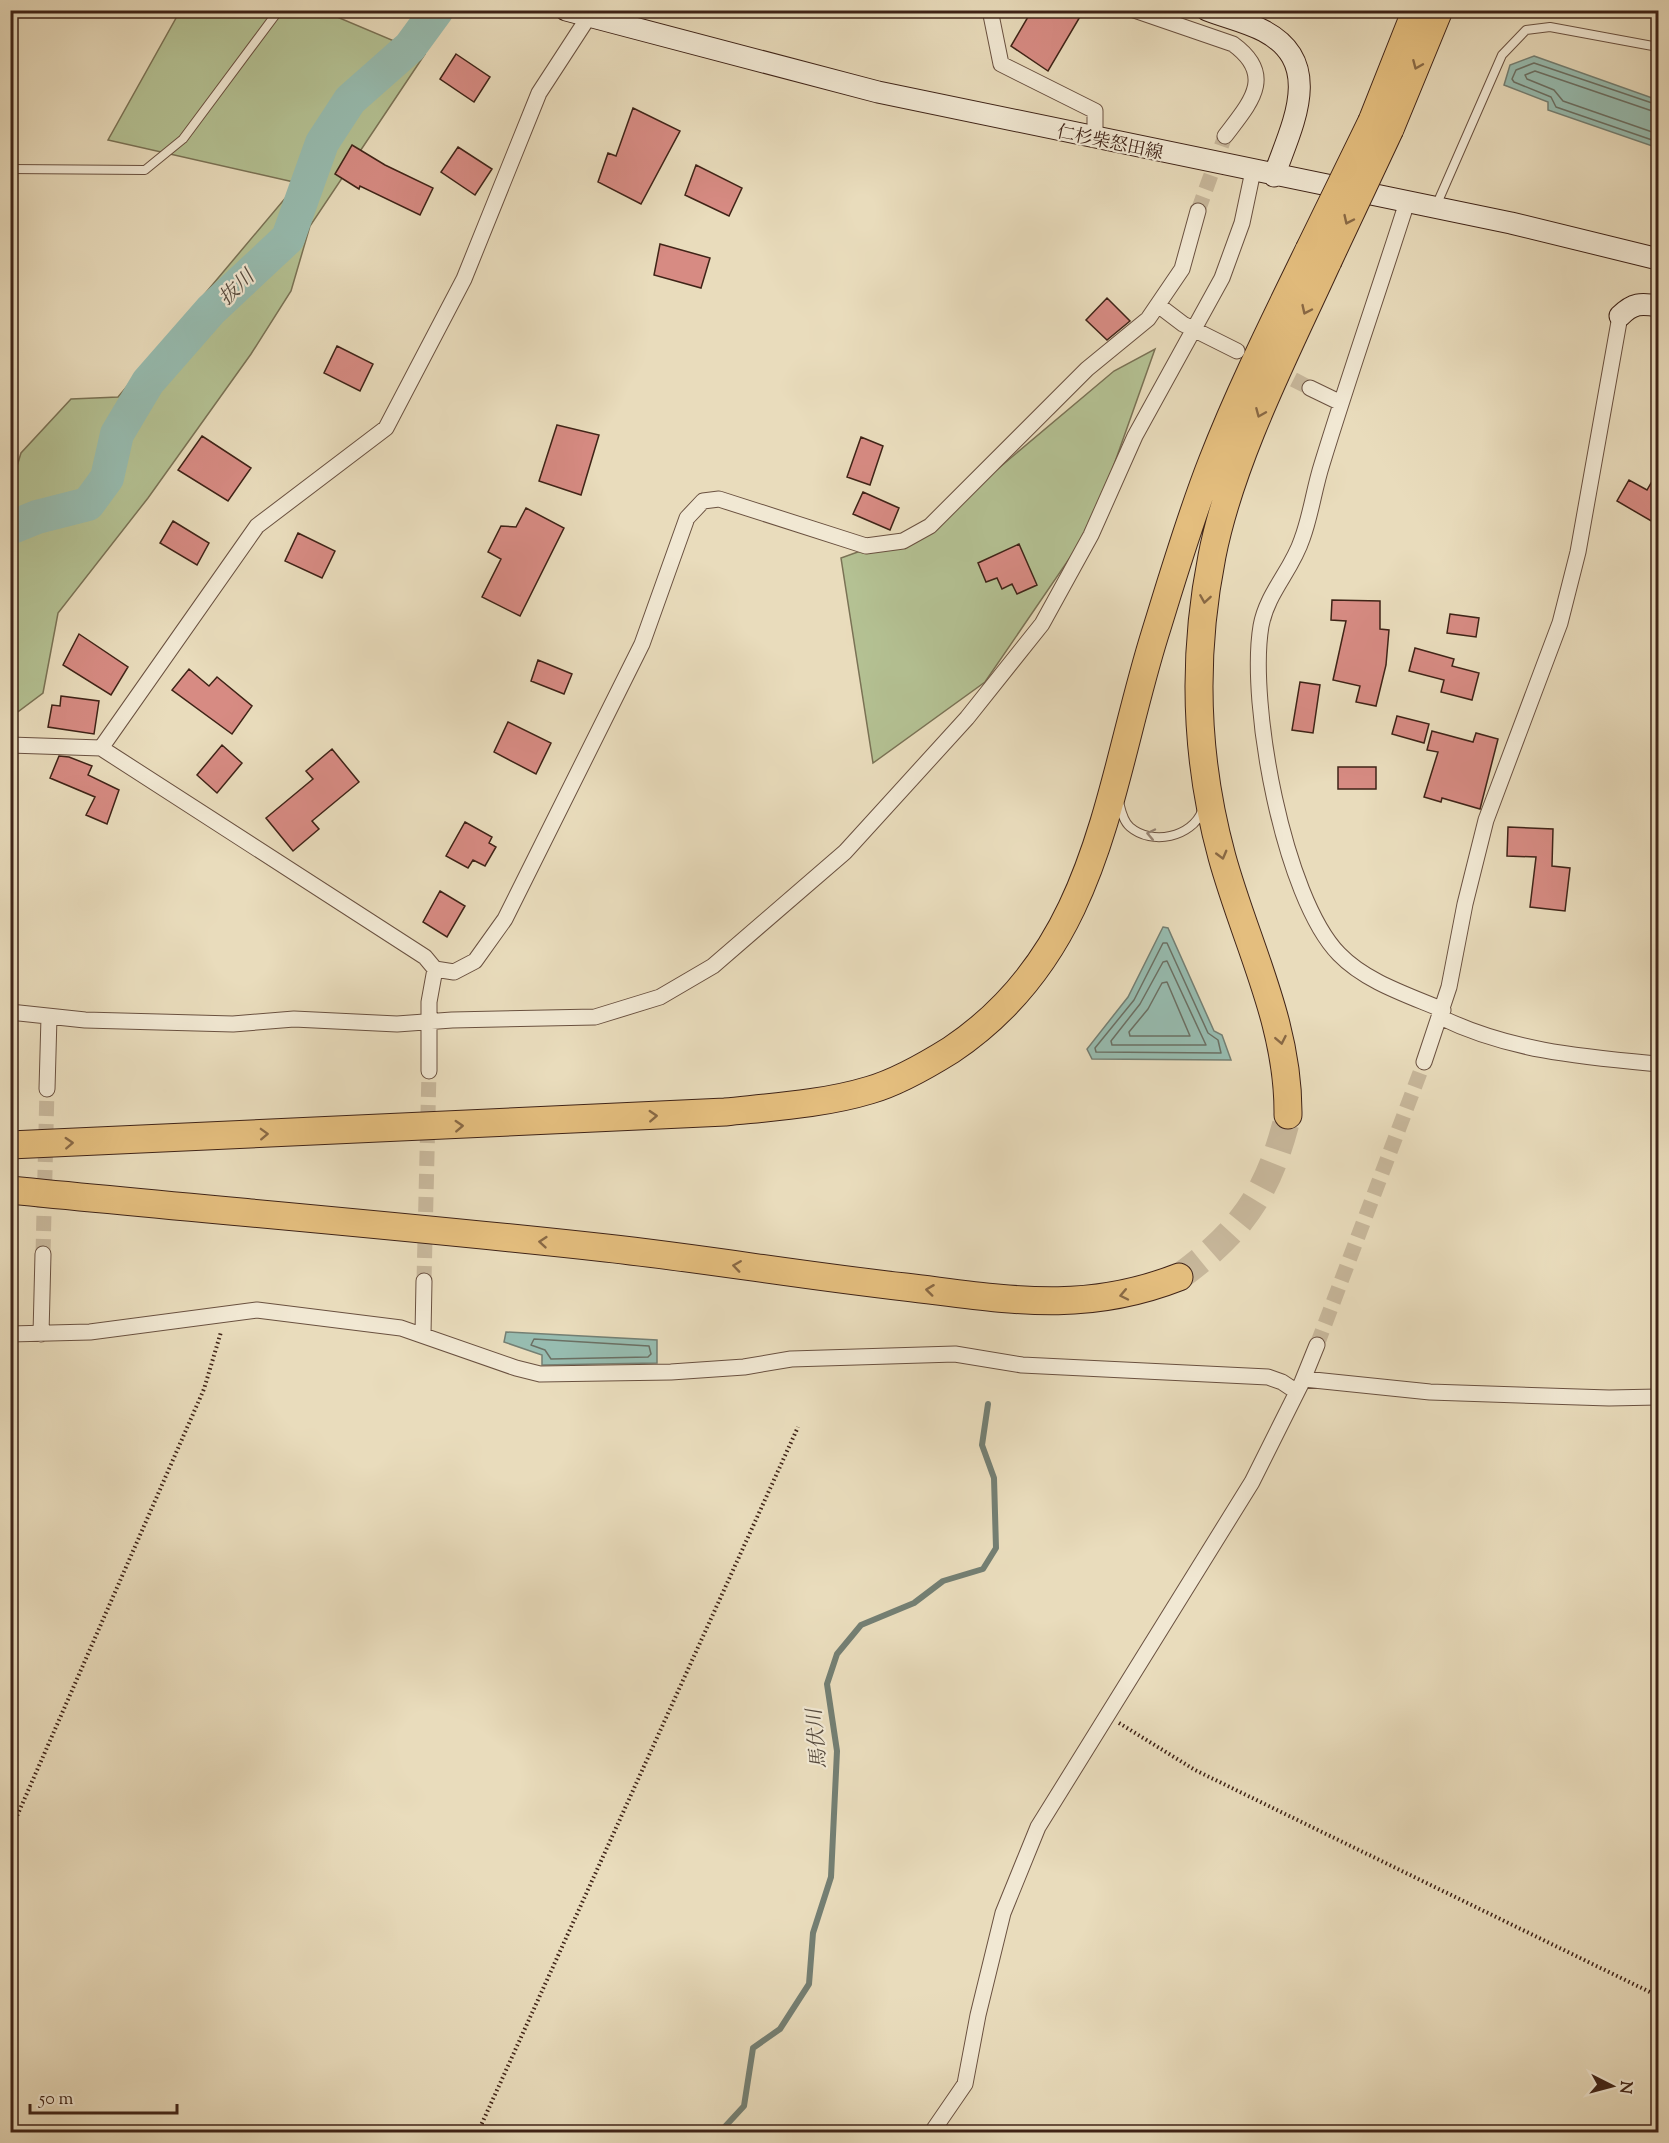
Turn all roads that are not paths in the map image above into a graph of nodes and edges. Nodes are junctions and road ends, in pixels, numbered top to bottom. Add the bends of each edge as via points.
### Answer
1 (279, 10) edge
2 (566, 10) edge
3 (990, 10) edge
4 (1134, 10) edge
5 (1207, 10) edge
6 (1416, 10) edge
7 (1439, 10) edge
8 (592, 14) edge
9 (1659, 47) edge
10 (1381, 125) junction
11 (1225, 136) tunnel mouth
12 (1095, 139) junction
13 (10, 169) edge
14 (1252, 171) junction
15 (1274, 176) junction
16 (1407, 202) junction
17 (1436, 208) junction
18 (1198, 211) tunnel mouth
19 (1318, 256) junction
20 (1659, 259) edge
21 (1158, 306) junction
22 (1659, 306) edge
23 (1620, 316) joint
24 (1194, 330) junction
25 (1237, 351) dead end
26 (1310, 388) tunnel mouth
27 (1341, 403) junction
28 (10, 745) edge
29 (101, 748) junction
30 (1115, 785) junction
31 (1208, 795) junction
32 (435, 969) junction
33 (10, 1012) edge
34 (1442, 1014) junction
35 (49, 1017) junction
36 (429, 1021) junction
37 (1424, 1062) tunnel mouth
38 (1659, 1064) edge
39 (429, 1071) tunnel mouth
40 (47, 1089) tunnel mouth
41 (1288, 1115) tunnel mouth
42 (10, 1145) edge
43 (10, 1190) edge
44 (44, 1254) tunnel mouth
45 (1179, 1277) tunnel mouth
46 (424, 1281) tunnel mouth
47 (10, 1334) edge
48 (41, 1334) junction
49 (423, 1334) junction
50 (1317, 1344) tunnel mouth
51 (1300, 1385) junction
52 (1659, 1397) edge
53 (932, 2133) edge

1 - 13 lane via 183,139 145,170
2 - 8 main road, 仁杉柴怒田線
3 - 12 street via 1001,64 1095,111
4 - 11 street via 1233,44 1245,53 1253,67 1255,96
5 - 15 main road via 1264,31 1283,45 1297,65 1301,89
6 - 10 highway
7 -> 10 highway
8 - 12 main road, 仁杉柴怒田線 via 878,92
8 - 29 street via 539,93 464,279 386,428 257,526
9 - 17 lane via 1550,27 1526,30 1502,55
10 - 19 highway, bridge
12 - 14 main road, 仁杉柴怒田線
14 - 15 main road, 仁杉柴怒田線
14 - 24 street via 1230,259
15 - 16 main road, 仁杉柴怒田線
16 - 17 main road, 仁杉柴怒田線
16 - 27 street
17 - 20 main road, 仁杉柴怒田線
18 - 21 street via 1182,269
19 - 30 highway via 1254,363 1212,462 1153,639
19 -> 31 highway via 1253,429 1212,554 1203,612 1198,717
21 - 24 street
21 - 32 street via 1148,319 1087,369 930,526 903,541 866,546 719,499 703,501 687,518 642,645 505,919 475,962 454,972
22 - 23 main road via 1630,306
23 - 34 street via 1578,552 1560,623 1486,820
24 - 25 street
24 - 36 street via 1135,436 1092,535 1042,624 967,718 827,869 712,966 686,984 630,1008 595,1017
26 - 27 street
27 - 34 street via 1303,538 1267,605 1261,627 1262,708 1270,776 1297,878 1328,941 1366,975
28 - 29 street
29 - 32 street via 425,957
31 -> 30 lane via 1198,822 1178,835 1152,837 1130,827
42 -> 30 highway via 725,1112 806,1104 872,1090 932,1062 982,1029 1025,984 1059,935 1081,893
31 -> 41 highway via 1223,859 1281,1038 1288,1080
32 - 36 street
33 - 35 street
34 - 37 street
34 - 38 street via 1467,1031 1506,1044
35 - 36 street via 233,1024 310,1019 381,1024
35 - 40 street
36 - 39 street
45 -> 43 highway via 1143,1291 1105,1299 1020,1300 608,1248
44 - 48 street
46 - 49 street
47 - 48 street
48 - 49 street via 90,1332 257,1310 378,1324
49 - 51 street via 540,1374 671,1372 791,1359 964,1354 1022,1365 1268,1377
50 - 51 street
51 - 52 street
51 - 53 street via 1252,1482 1038,1827 1004,1913 965,2084

